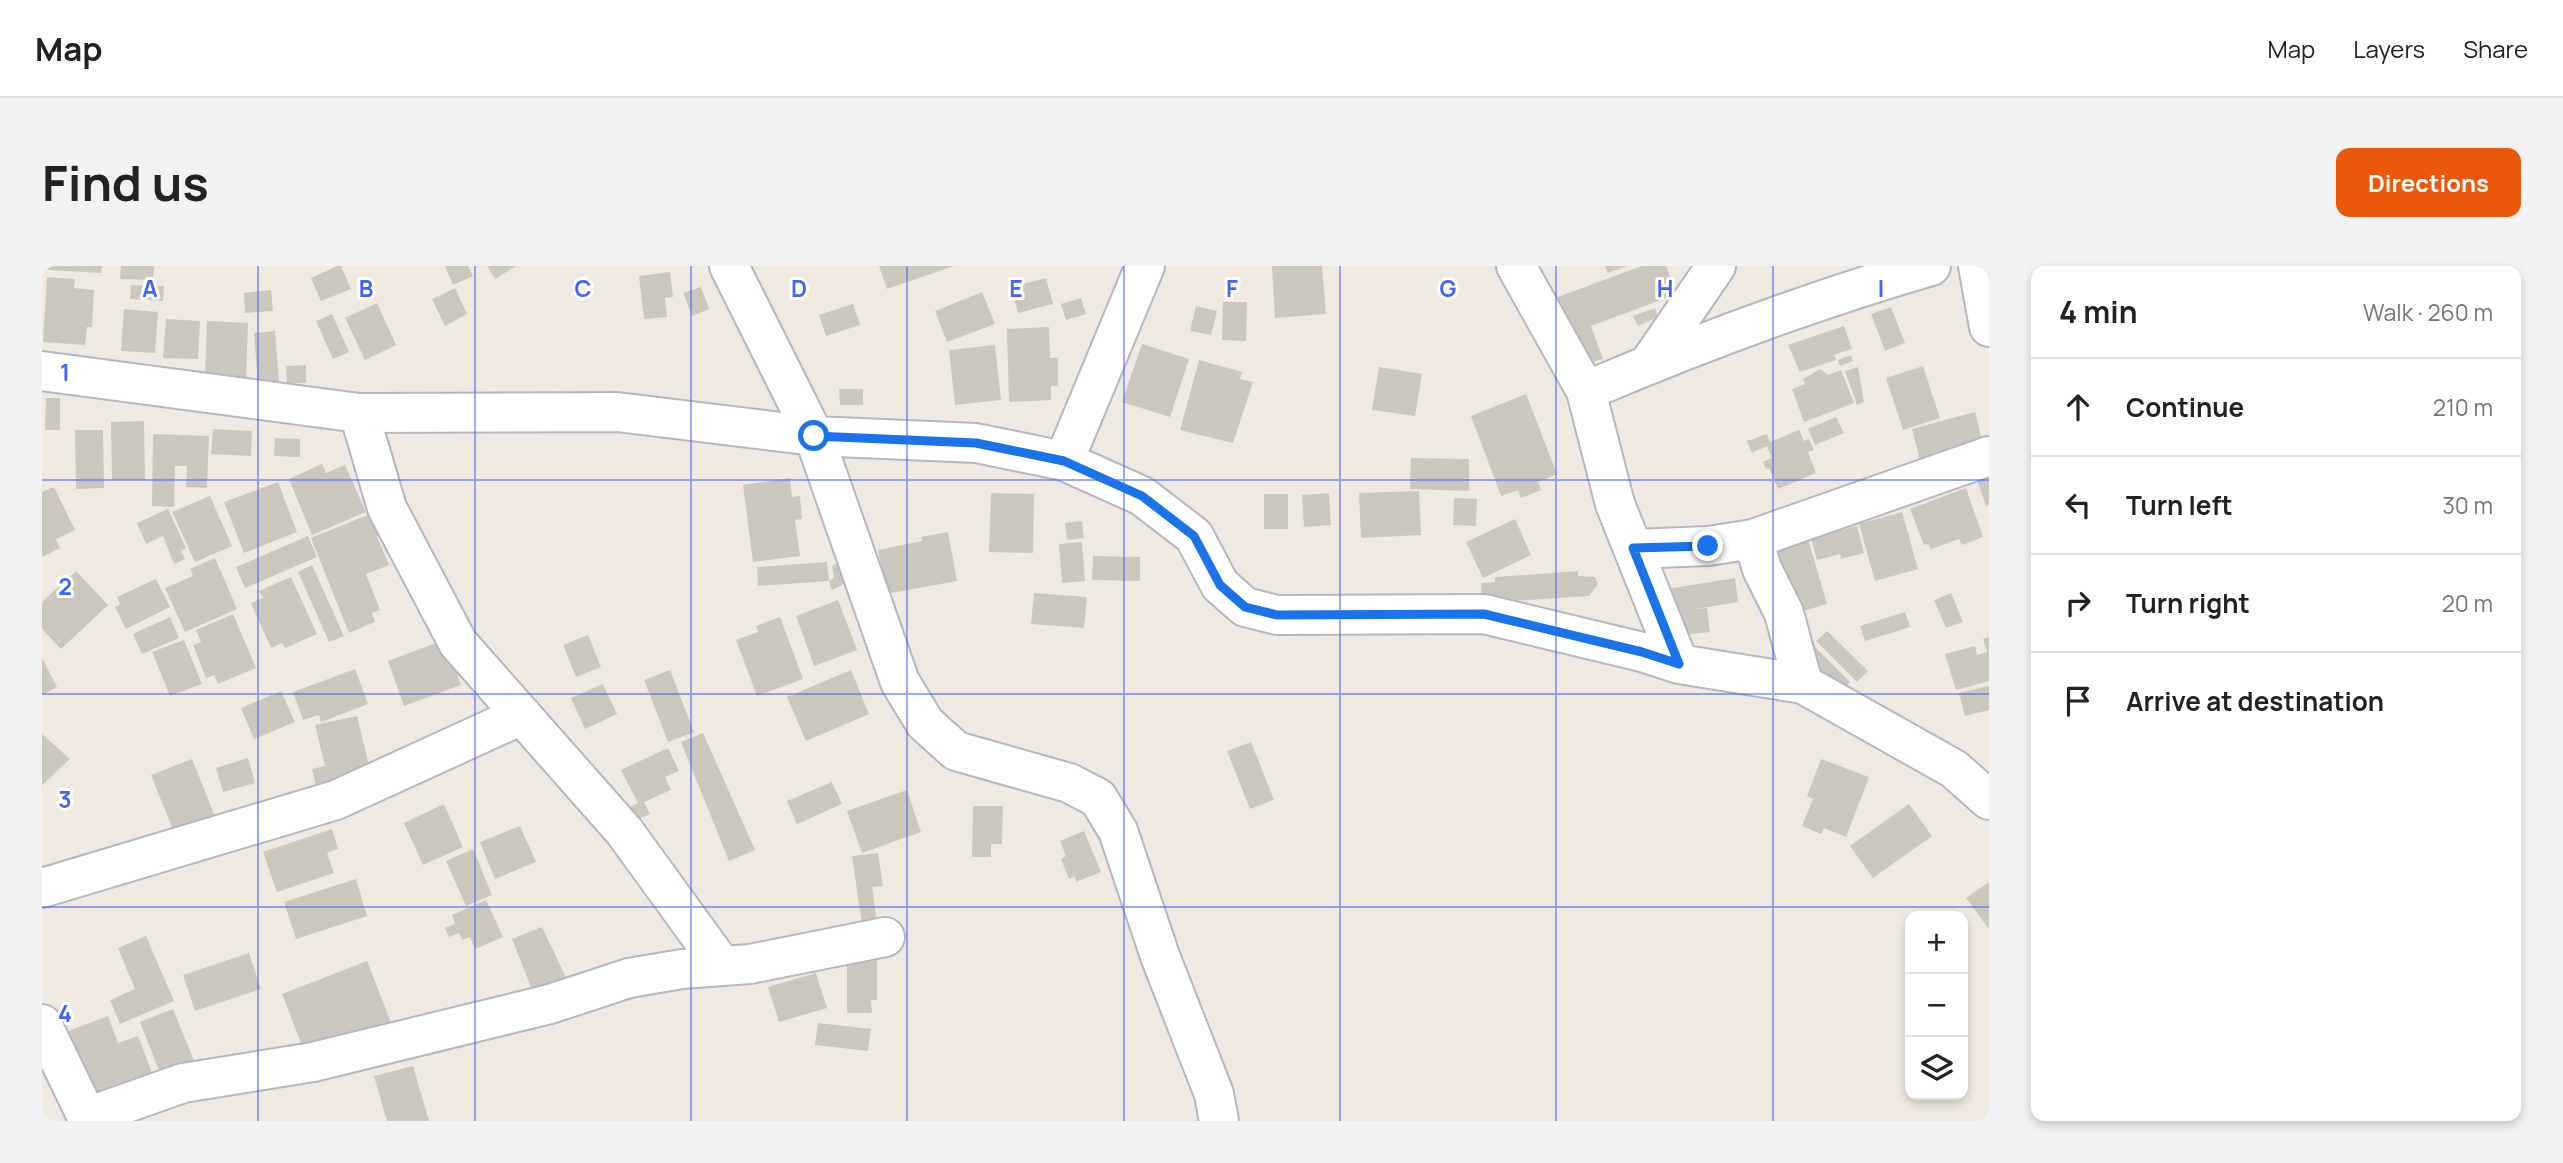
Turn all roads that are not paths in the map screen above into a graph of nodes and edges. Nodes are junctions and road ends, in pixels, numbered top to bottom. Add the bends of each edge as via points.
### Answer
1 (729, 266) edge
2 (1145, 266) edge
3 (1516, 266) edge
4 (1716, 266) edge
5 (1931, 266) edge
6 (1978, 266) edge
7 (1989, 327) edge
8 (1648, 365) junction
9 (42, 371) edge
10 (1586, 391) junction
11 (359, 414) junction
12 (814, 436) junction
13 (1989, 456) edge
14 (1064, 461) junction
15 (1753, 539) junction
16 (1633, 548) junction
17 (1679, 664) junction
18 (1802, 684) junction
19 (522, 715) junction
20 (1971, 766) edge
21 (1989, 800) edge
22 (42, 888) edge
23 (885, 937) dead end
24 (722, 966) junction
25 (42, 1024) edge
26 (88, 1119) edge
27 (1219, 1121) edge

1 - 12 street
2 - 14 street
3 - 10 street
4 - 8 street
5 - 8 street via 1850,290
6 - 7 street
8 - 10 street
9 - 11 street
10 - 16 street via 1615,503
11 - 12 street via 617,412
11 - 19 street via 387,508 458,643
12 - 14 street via 976,443
12 - 27 street via 900,682 925,723 956,751 1069,783 1098,799 1118,831 1214,1094
13 - 15 street
14 - 17 street via 1142,496 1194,536 1220,585 1245,607 1277,615 1484,614
15 - 16 street via 1708,546
15 - 18 street via 1784,613
16 - 17 street
17 - 18 street
18 - 20 street
19 - 22 street via 336,800
19 - 24 street via 624,831
20 - 21 street
23 - 24 street
24 - 26 street via 629,978 550,1004 313,1062 183,1083
25 - 26 street

